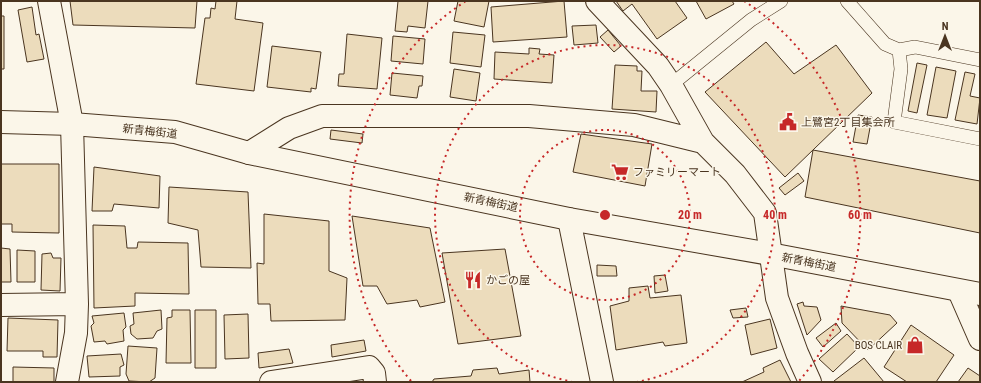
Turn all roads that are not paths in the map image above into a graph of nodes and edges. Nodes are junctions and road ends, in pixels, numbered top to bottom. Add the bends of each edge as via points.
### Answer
1 (49, 1) edge
2 (597, 1) edge
3 (781, 1) edge
4 (847, 1) edge
5 (898, 50) junction
6 (980, 60) edge
7 (671, 85) junction
8 (1, 122) edge
9 (72, 124) junction
10 (980, 139) edge
11 (703, 142) junction
12 (250, 153) junction
13 (569, 219) junction
14 (770, 254) junction
15 (970, 292) edge
16 (77, 304) junction
17 (1, 305) edge
18 (980, 339) edge
19 (67, 382) edge
20 (271, 382) edge
21 (375, 382) edge
22 (602, 382) edge
23 (810, 382) edge

1 - 9 street
2 - 7 street via 658,66
3 - 7 lane via 751,20
4 - 5 lane via 885,44
5 - 6 lane via 915,47
5 - 10 lane via 901,69 894,122
7 - 11 street
8 - 9 street, 新青梅街道
9 - 12 street, 新青梅街道 via 175,132
9 - 16 street
11 - 12 street via 634,125 529,116 322,116 289,128
11 - 14 street via 734,174 764,213
12 - 13 street, 新青梅街道
13 - 14 street, 新青梅街道
13 - 22 street
14 - 15 street, 新青梅街道
14 - 23 street via 777,298
15 - 18 street
16 - 17 street
16 - 19 street via 76,333
20 - 21 street via 369,367 374,373

